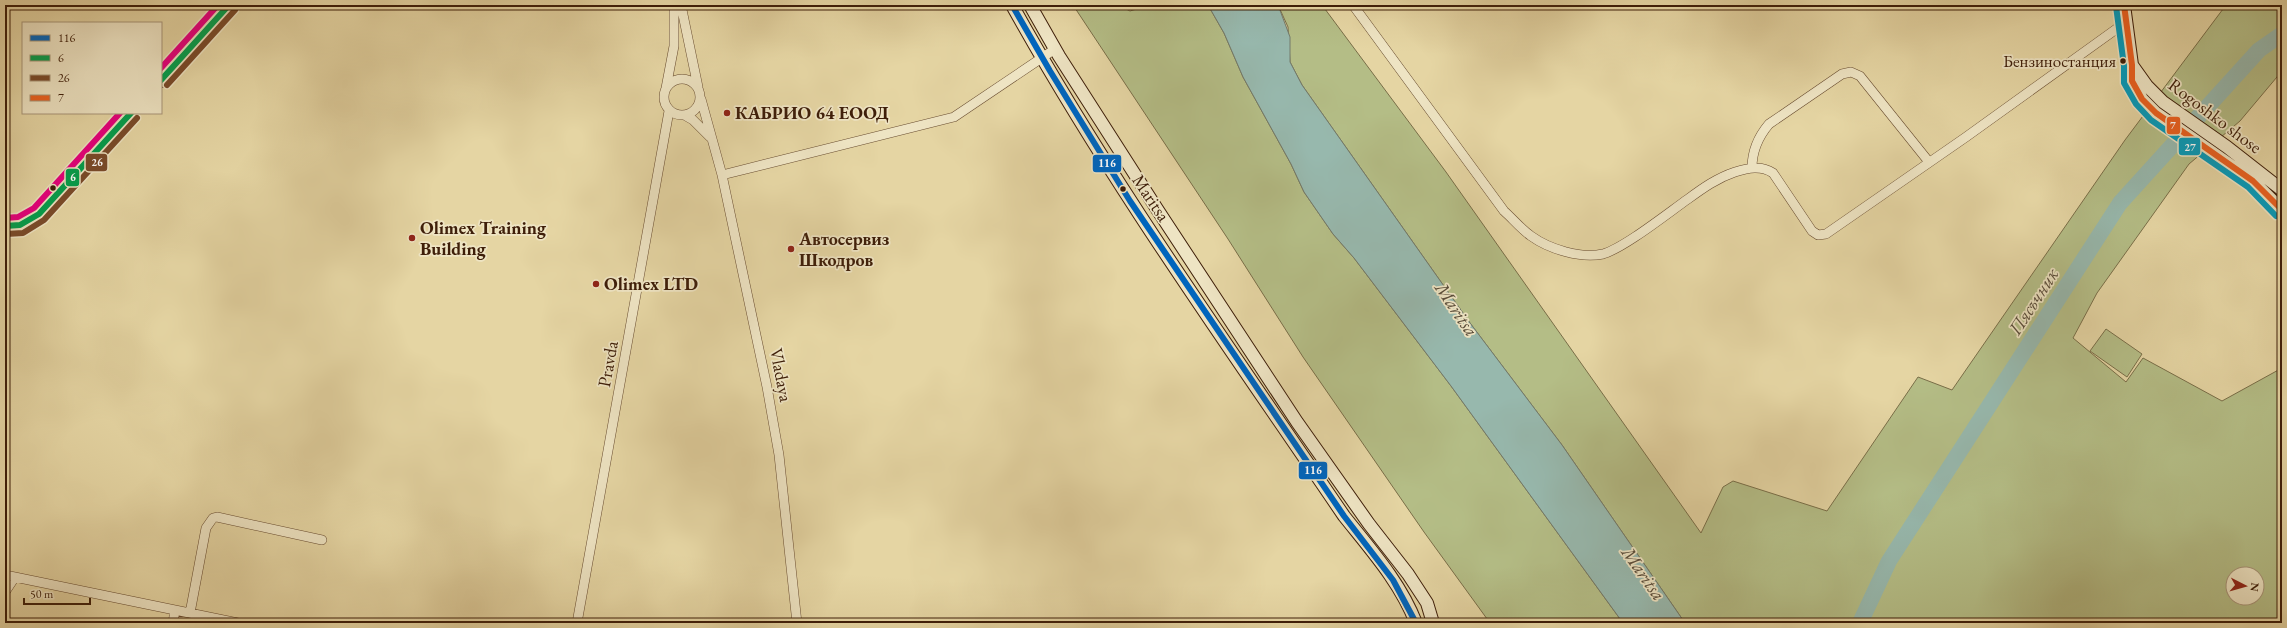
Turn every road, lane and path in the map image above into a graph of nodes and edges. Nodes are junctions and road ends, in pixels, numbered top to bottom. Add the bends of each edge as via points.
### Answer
1 (229, 5) edge
2 (674, 5) edge
3 (681, 5) edge
4 (1012, 5) edge
5 (1030, 5) edge
6 (1353, 5) edge
7 (2124, 5) edge
8 (2126, 22) junction
9 (1055, 49) junction
10 (1041, 58) junction
11 (2132, 65) junction
12 (162, 79) edge
13 (698, 87) junction
14 (666, 88) junction
15 (701, 99) junction
16 (669, 111) junction
17 (130, 114) edge
18 (686, 116) junction
19 (710, 137) junction
20 (1929, 162) junction
21 (1752, 168) junction
22 (722, 175) junction
23 (2282, 190) edge
24 (2282, 210) edge
25 (5, 226) edge
26 (322, 540) dead end
27 (5, 575) edge
28 (15, 577) junction
29 (5, 592) edge
30 (175, 610) junction
31 (190, 613) junction
32 (173, 623) edge
33 (238, 623) edge
34 (577, 623) edge
35 (798, 623) edge
36 (1416, 623) edge
37 (1433, 623) edge

1 - 12 main road
2 - 14 street via 674,46
3 - 13 street, Vladaya
4 - 10 street, Maritsa
5 - 9 street, Maritsa
6 - 21 street via 1504,210 1531,236 1553,247 1573,253 1603,254 1636,235 1719,178
7 - 8 street, Rogoshko shose
8 - 11 street, Rogoshko shose
8 - 20 street
9 - 10 street
9 - 37 street, Maritsa via 1297,422 1369,524 1408,574 1427,604
10 - 22 street via 954,117
10 - 36 street, Maritsa via 1103,160 1344,516 1388,570 1407,601
11 - 23 street, Rogoshko shose via 2163,102
11 - 24 street, Rogoshko shose via 2132,81 2142,99 2156,113 2252,181
13 - 14 street via 693,82 682,79 675,80
13 - 15 street, Vladaya
14 - 16 street via 664,100
15 - 18 street via 696,110
15 - 19 street, Vladaya
16 - 18 street, Vladaya
16 - 34 street, Pravda
17 - 25 main road via 39,214 20,225
18 - 19 street, Vladaya
19 - 22 street, Vladaya
20 - 21 street via 1826,234 1818,235 1812,231 1773,173 1766,169
20 - 21 street via 1860,76 1851,72 1842,74 1769,124 1753,152
22 - 35 street, Vladaya via 779,455
26 - 31 street via 212,518 206,528
27 - 28 street
28 - 29 street
28 - 30 street
30 - 31 street
30 - 32 street
31 - 33 street

